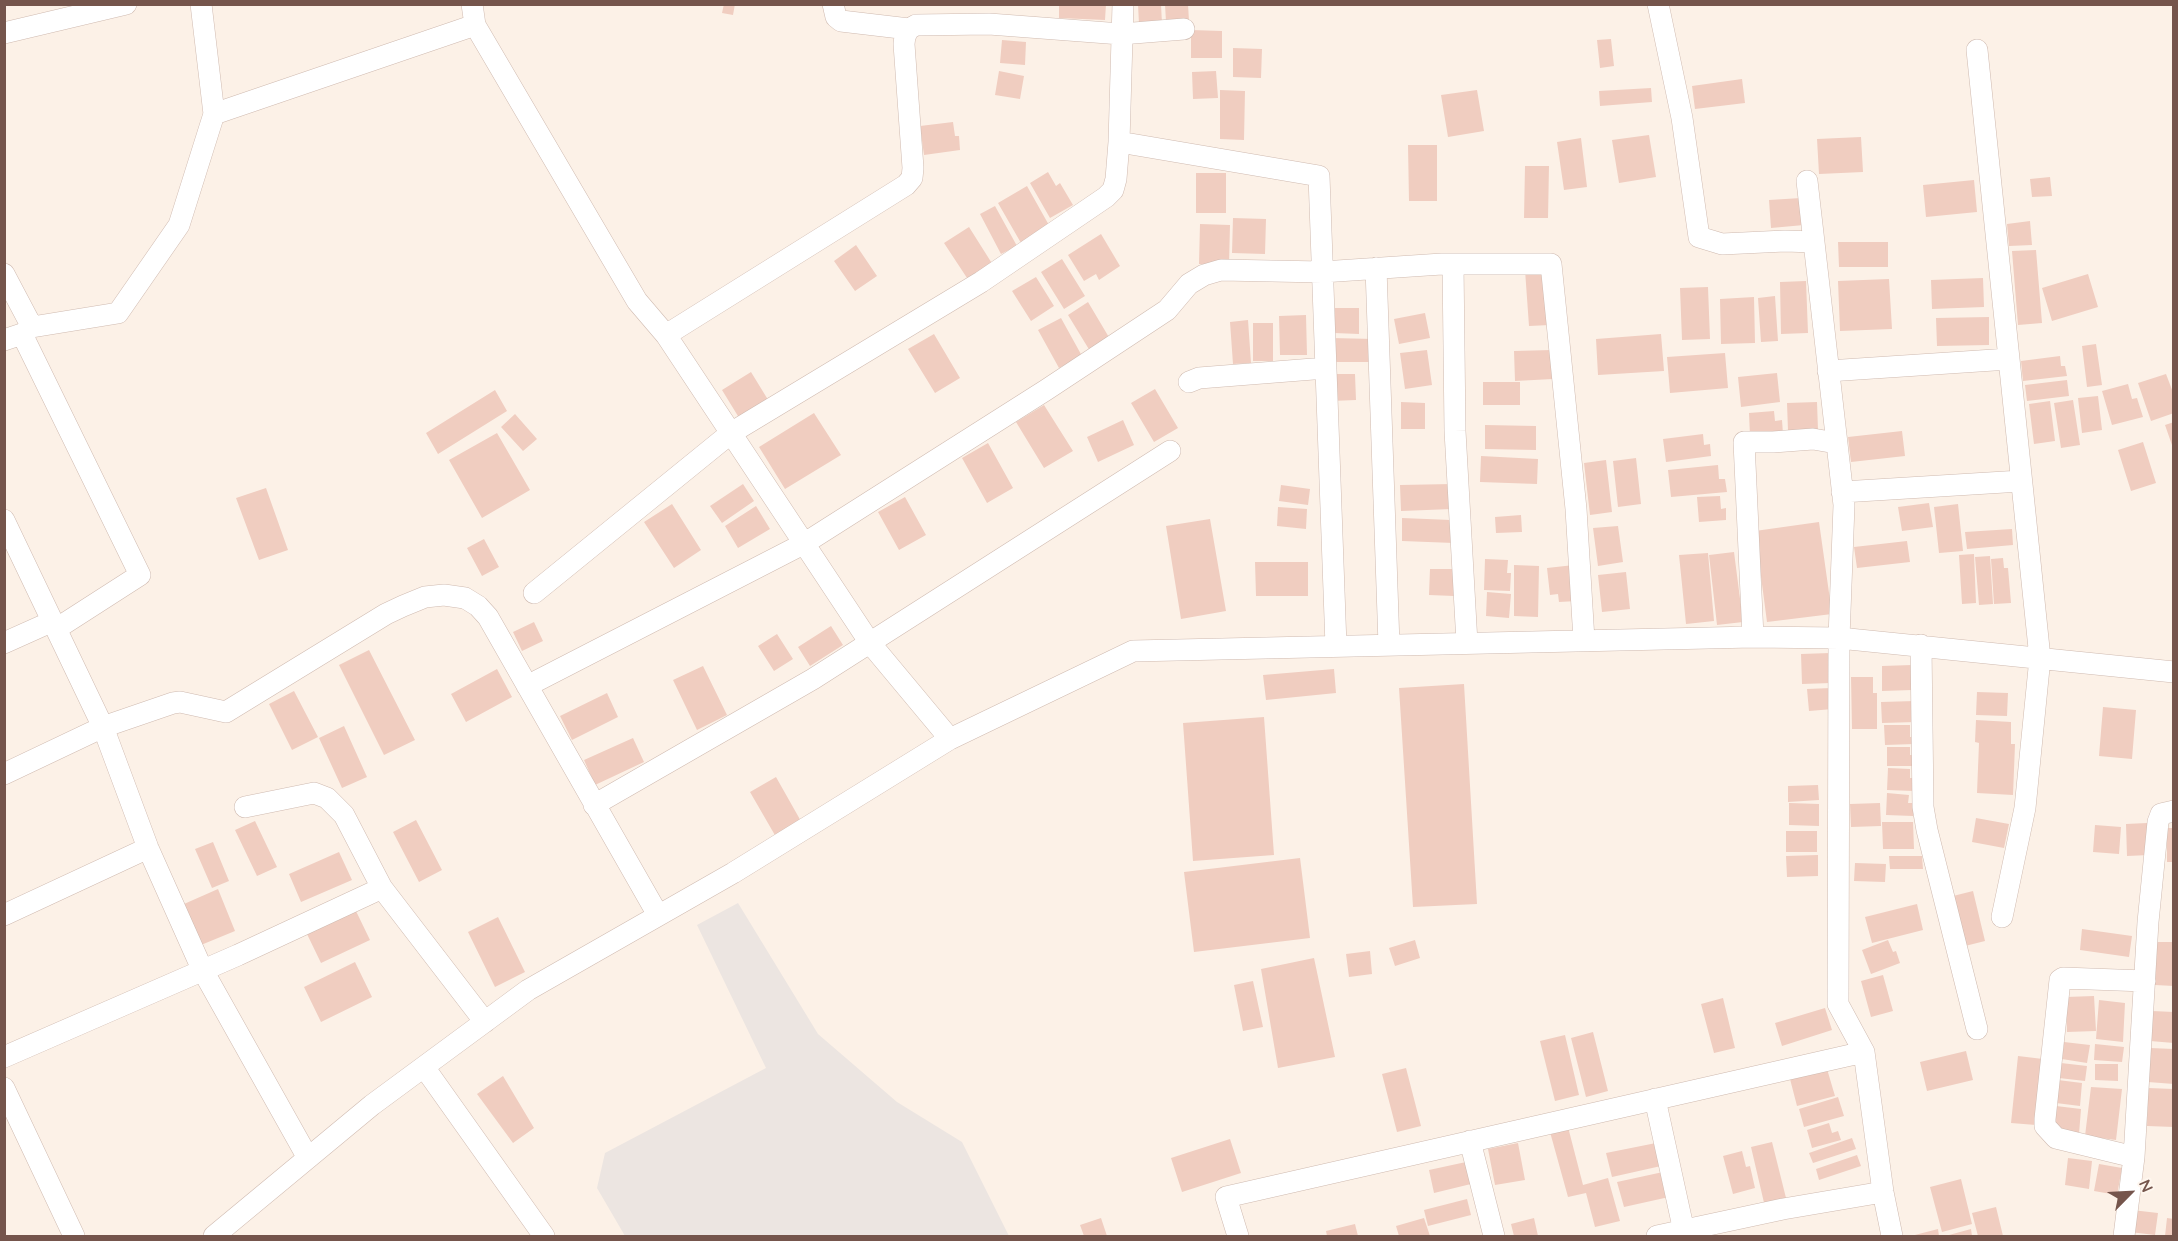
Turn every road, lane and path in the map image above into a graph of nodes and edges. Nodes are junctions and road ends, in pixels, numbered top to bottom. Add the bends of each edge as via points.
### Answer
1 (126, 4) edge
2 (201, 4) edge
3 (833, 4) edge
4 (1123, 4) edge
5 (1658, 4) edge
6 (474, 15) edge
7 (909, 29) junction
8 (1184, 29) dead end
9 (4, 33) edge
10 (1120, 34) junction
11 (1977, 50) dead end
12 (214, 114) junction
13 (1119, 142) junction
14 (1807, 181) dead end
15 (1814, 242) junction
16 (1453, 264) junction
17 (1376, 268) junction
18 (1322, 272) junction
19 (4, 274) edge
20 (20, 334) edge
21 (666, 335) junction
22 (2009, 359) junction
23 (1326, 368) junction
24 (1828, 371) junction
25 (1189, 382) dead end
26 (731, 433) junction
27 (1836, 443) junction
28 (1170, 451) dead end
29 (2021, 481) junction
30 (1842, 492) junction
31 (4, 520) edge
32 (805, 543) junction
33 (534, 593) dead end
34 (54, 625) junction
35 (1753, 637) junction
36 (1839, 638) junction
37 (1584, 640) junction
38 (4, 643) edge
39 (870, 643) junction
40 (1467, 643) junction
41 (1389, 645) junction
42 (1922, 645) junction
43 (1336, 646) junction
44 (2040, 658) junction
45 (2174, 672) edge
46 (527, 686) junction
47 (103, 727) junction
48 (950, 739) junction
49 (4, 774) edge
50 (594, 805) junction
51 (245, 807) dead end
52 (2174, 811) edge
53 (148, 848) junction
54 (382, 888) junction
55 (4, 915) edge
56 (658, 915) junction
57 (2002, 917) dead end
58 (202, 969) junction
59 (2145, 981) junction
60 (485, 1022) junction
61 (1977, 1029) dead end
62 (1864, 1052) junction
63 (4, 1058) edge
64 (424, 1066) junction
65 (4, 1088) edge
66 (1655, 1099) junction
67 (1470, 1141) junction
68 (2134, 1157) junction
69 (308, 1158) junction
70 (1883, 1192) junction
71 (1684, 1234) edge
72 (74, 1236) edge
73 (214, 1236) edge
74 (544, 1236) edge
75 (1238, 1236) edge
76 (1494, 1236) edge
77 (1657, 1236) edge
78 (1892, 1236) edge
79 (2124, 1236) edge

1 - 9 street
2 - 12 street
3 - 7 street via 841,21
4 - 10 street
5 - 15 street via 1682,118 1699,237 1722,244
6 - 12 street
6 - 21 street via 637,301
7 - 10 street via 916,25 988,24
7 - 21 street via 904,44 912,178
8 - 10 street
10 - 13 street
11 - 22 street
12 - 20 street via 178,225 118,313
13 - 18 street via 1319,176
13 - 26 street via 1116,179 1106,197 981,282
14 - 15 street
15 - 24 street
16 - 17 street
16 - 37 street via 1551,264 1576,509
16 - 40 street via 1455,431
17 - 18 street
17 - 41 street
18 - 23 street
18 - 32 street via 1221,270 1204,275 1189,284 1158,316
19 - 20 street
20 - 34 street via 140,575
21 - 26 street
22 - 24 street
22 - 29 street
23 - 25 street
23 - 43 street
24 - 27 street
26 - 32 street
26 - 33 street
27 - 30 street
27 - 35 street via 1813,439 1744,442
28 - 39 street
29 - 30 street
29 - 44 street
30 - 36 street
31 - 34 street
32 - 39 street
32 - 46 street
34 - 38 street
34 - 47 street
35 - 36 street
35 - 37 street
36 - 42 street
36 - 62 street via 1838,1004
37 - 40 street
39 - 48 street
39 - 50 street
40 - 41 street
41 - 43 street
42 - 44 street
42 - 61 street via 1923,807
43 - 48 street via 1133,651
44 - 45 street
44 - 57 street via 2025,808
46 - 47 street via 478,606 465,598 444,595 425,597 386,614 226,712 180,702
46 - 50 street
47 - 49 street
47 - 53 street
48 - 56 street
50 - 56 street
51 - 54 street via 314,793 327,798 344,814
52 - 59 street via 2161,814 2158,822
53 - 55 street
53 - 58 street
54 - 58 street
54 - 60 street
56 - 60 street via 528,990
58 - 63 street
58 - 69 street
59 - 68 street
59 - 68 street via 2060,980 2045,1119 2045,1126 2056,1138
60 - 64 street
62 - 66 street
62 - 70 street
64 - 69 street
64 - 74 street
65 - 72 street
66 - 67 street
66 - 71 street
67 - 75 street via 1226,1197
67 - 76 street
68 - 79 street
69 - 73 street
70 - 71 street via 1783,1209
70 - 78 street
71 - 77 street

